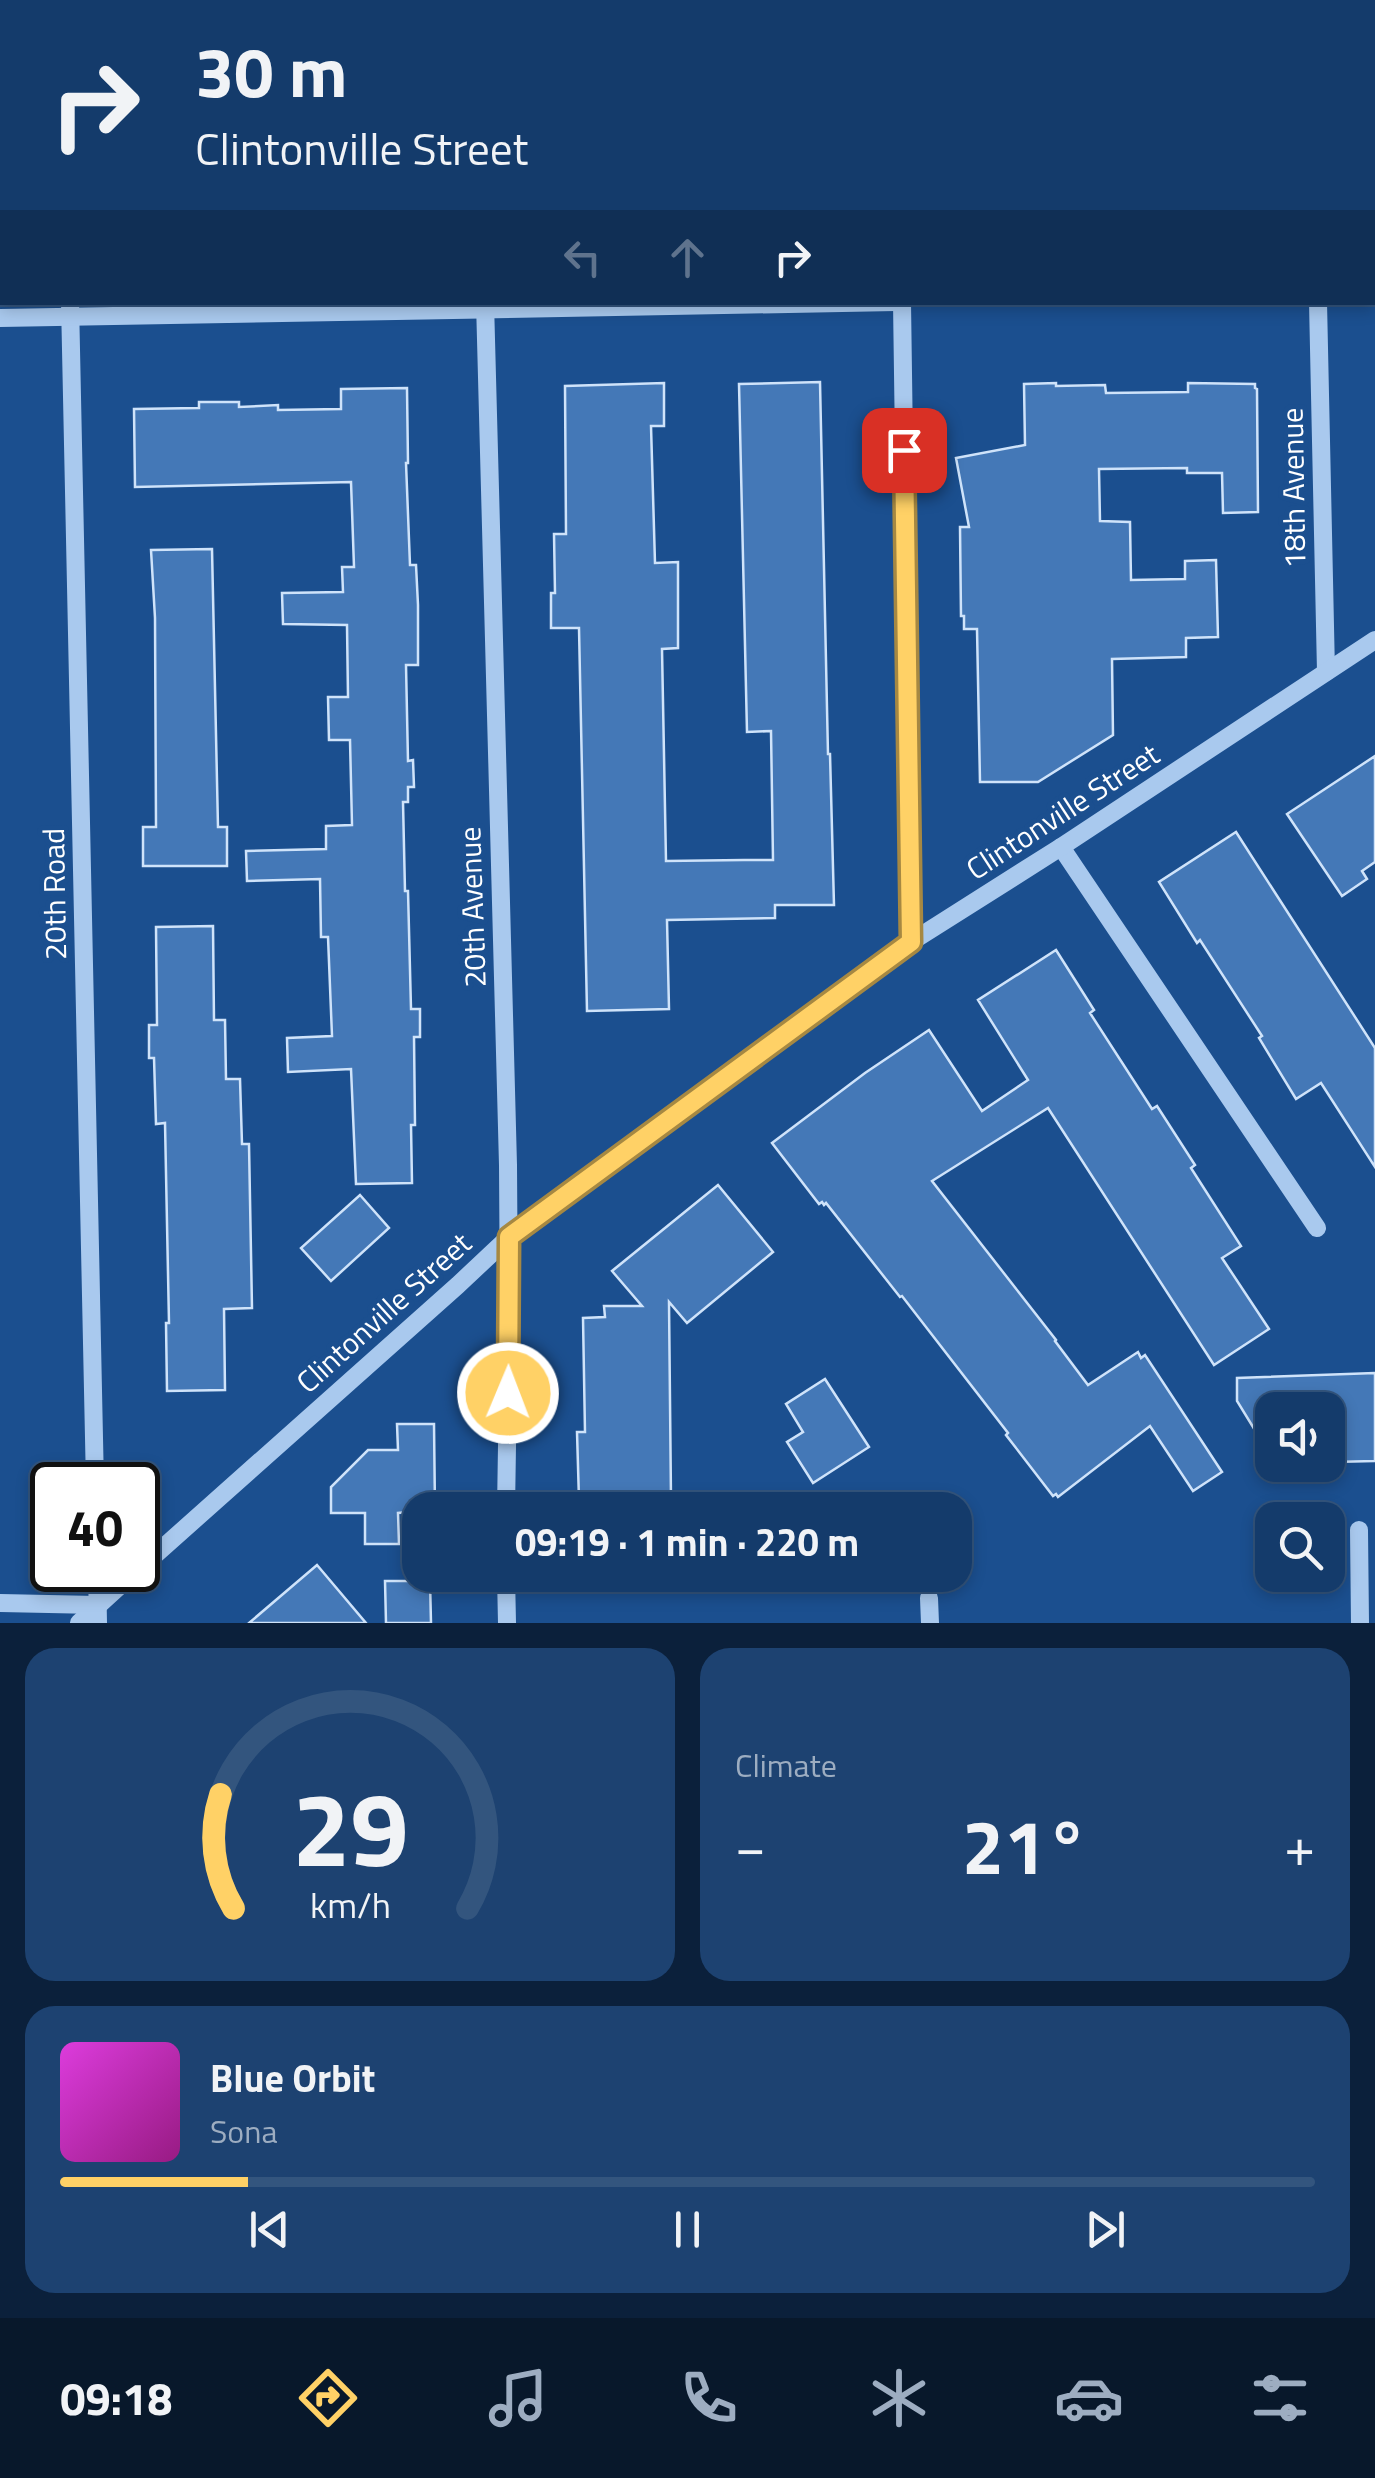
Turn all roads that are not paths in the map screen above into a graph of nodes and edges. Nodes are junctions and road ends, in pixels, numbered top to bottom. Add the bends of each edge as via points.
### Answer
1 (589, 305) edge
2 (899, 305) edge
3 (1318, 305) edge
4 (486, 306) edge
5 (70, 310) edge
6 (0, 318) edge
7 (1375, 640) edge
8 (1326, 672) junction
9 (1060, 847) junction
10 (911, 942) junction
11 (1318, 1228) dead end
12 (509, 1237) junction
13 (95, 1462) edge
14 (506, 1492) edge
15 (1359, 1530) dead end
16 (160, 1550) edge
17 (117, 1592) edge
18 (506, 1592) edge
19 (929, 1598) dead end
20 (0, 1604) edge
21 (97, 1614) edge
22 (79, 1623) edge
23 (507, 1623) edge
24 (930, 1623) edge
25 (1360, 1623) edge

1 - 4 street
2 - 10 street
3 - 8 street, 18th Avenue
4 - 5 street
4 - 12 street, 20th Avenue
5 - 6 street
5 - 13 street, 20th Road
7 - 8 street, Clintonville Street
8 - 9 street, Clintonville Street
9 - 10 street, Clintonville Street
9 - 11 street
10 - 12 street, Clintonville Street
12 - 14 street, 20th Avenue
12 - 16 street, Clintonville Street
15 - 25 street
17 - 21 street, Clintonville Street
18 - 23 street
19 - 24 street
20 - 21 street
21 - 22 street, Clintonville Street

